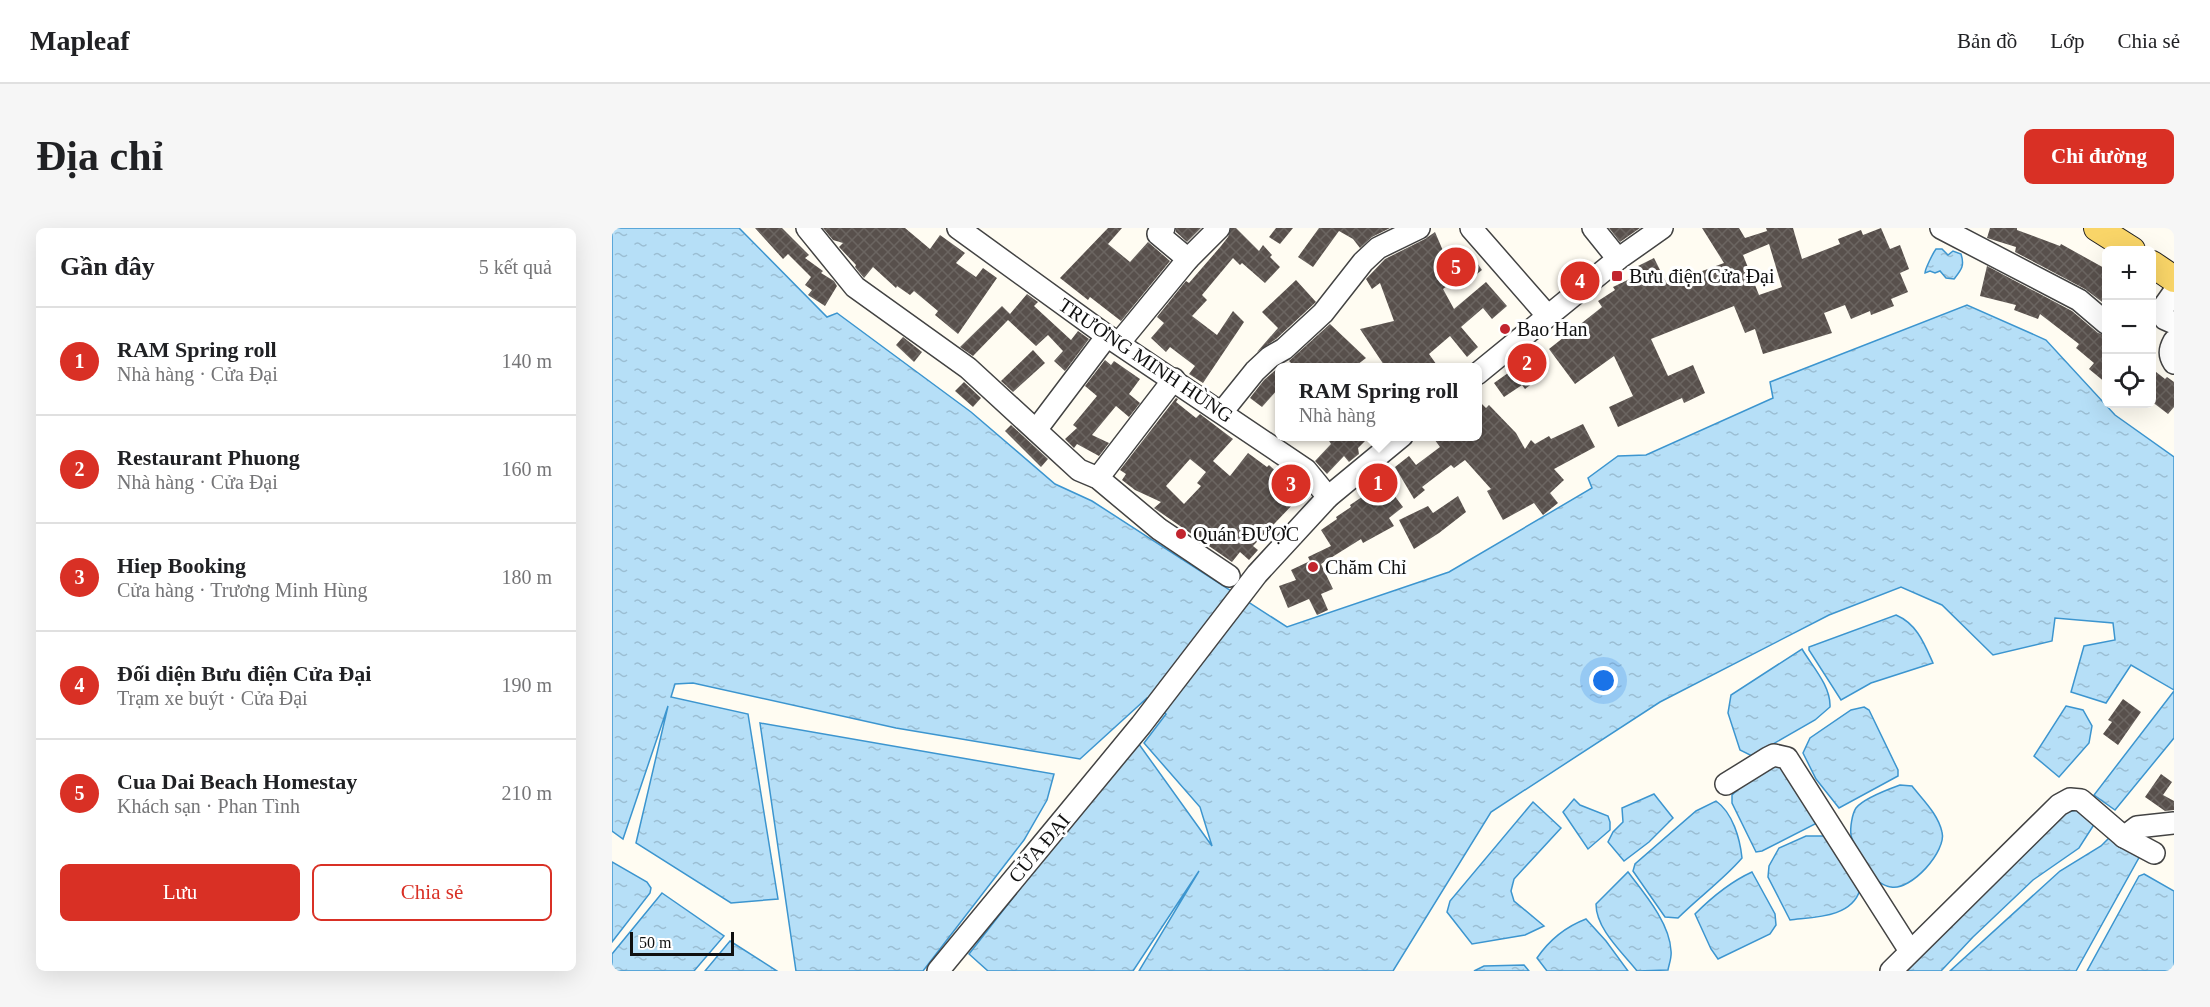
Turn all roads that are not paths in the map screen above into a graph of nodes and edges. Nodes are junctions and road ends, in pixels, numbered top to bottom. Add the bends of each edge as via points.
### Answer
1 (807, 228) edge
2 (958, 228) edge
3 (1164, 228) edge
4 (1219, 228) edge
5 (1419, 228) edge
6 (1471, 228) edge
7 (1593, 228) edge
8 (1662, 228) edge
9 (1941, 228) edge
10 (2097, 228) edge
11 (2126, 246) edge
12 (1188, 259) junction
13 (1618, 259) junction
14 (2156, 268) edge
15 (2173, 283) edge
16 (2156, 300) edge
17 (1547, 315) junction
18 (2102, 320) edge
19 (2174, 323) edge
20 (1113, 339) junction
21 (2174, 341) edge
22 (2174, 363) edge
23 (1482, 370) edge
24 (1174, 379) junction
25 (1222, 412) junction
26 (1036, 430) junction
27 (1396, 441) edge
28 (1098, 478) junction
29 (1328, 497) junction
30 (1229, 576) dead end
31 (1726, 784) dead end
32 (2174, 823) edge
33 (2124, 837) junction
34 (2154, 853) dead end
35 (1910, 951) junction
36 (938, 971) edge
37 (1890, 971) edge

1 - 26 street via 855,287 968,368
2 - 20 street, TRƯƠNG MINH HÙNG
3 - 12 street via 1158,234
4 - 12 street
5 - 25 street via 1378,248 1363,262 1323,313 1255,371
6 - 17 street
7 - 13 street
8 - 13 street
9 - 18 street via 2079,300
10 - 11 main road
12 - 20 street
13 - 17 street
14 - 15 main road
15 - 16 street
15 - 19 street via 2162,309 2165,319
17 - 23 street
20 - 24 street, TRƯƠNG MINH HÙNG
20 - 26 street
21 - 22 street via 2169,355
24 - 25 street, TRƯƠNG MINH HÙNG
24 - 28 street
25 - 29 street, TRƯƠNG MINH HÙNG via 1306,470
26 - 28 street via 1079,470
27 - 29 street
28 - 30 street via 1159,529
29 - 36 street, CỬA ĐẠI via 1254,579 1141,725
31 - 35 street via 1774,755 1787,758
32 - 33 street via 2137,827
33 - 34 street
33 - 35 street via 2081,800 2070,799 2059,805
35 - 37 street

